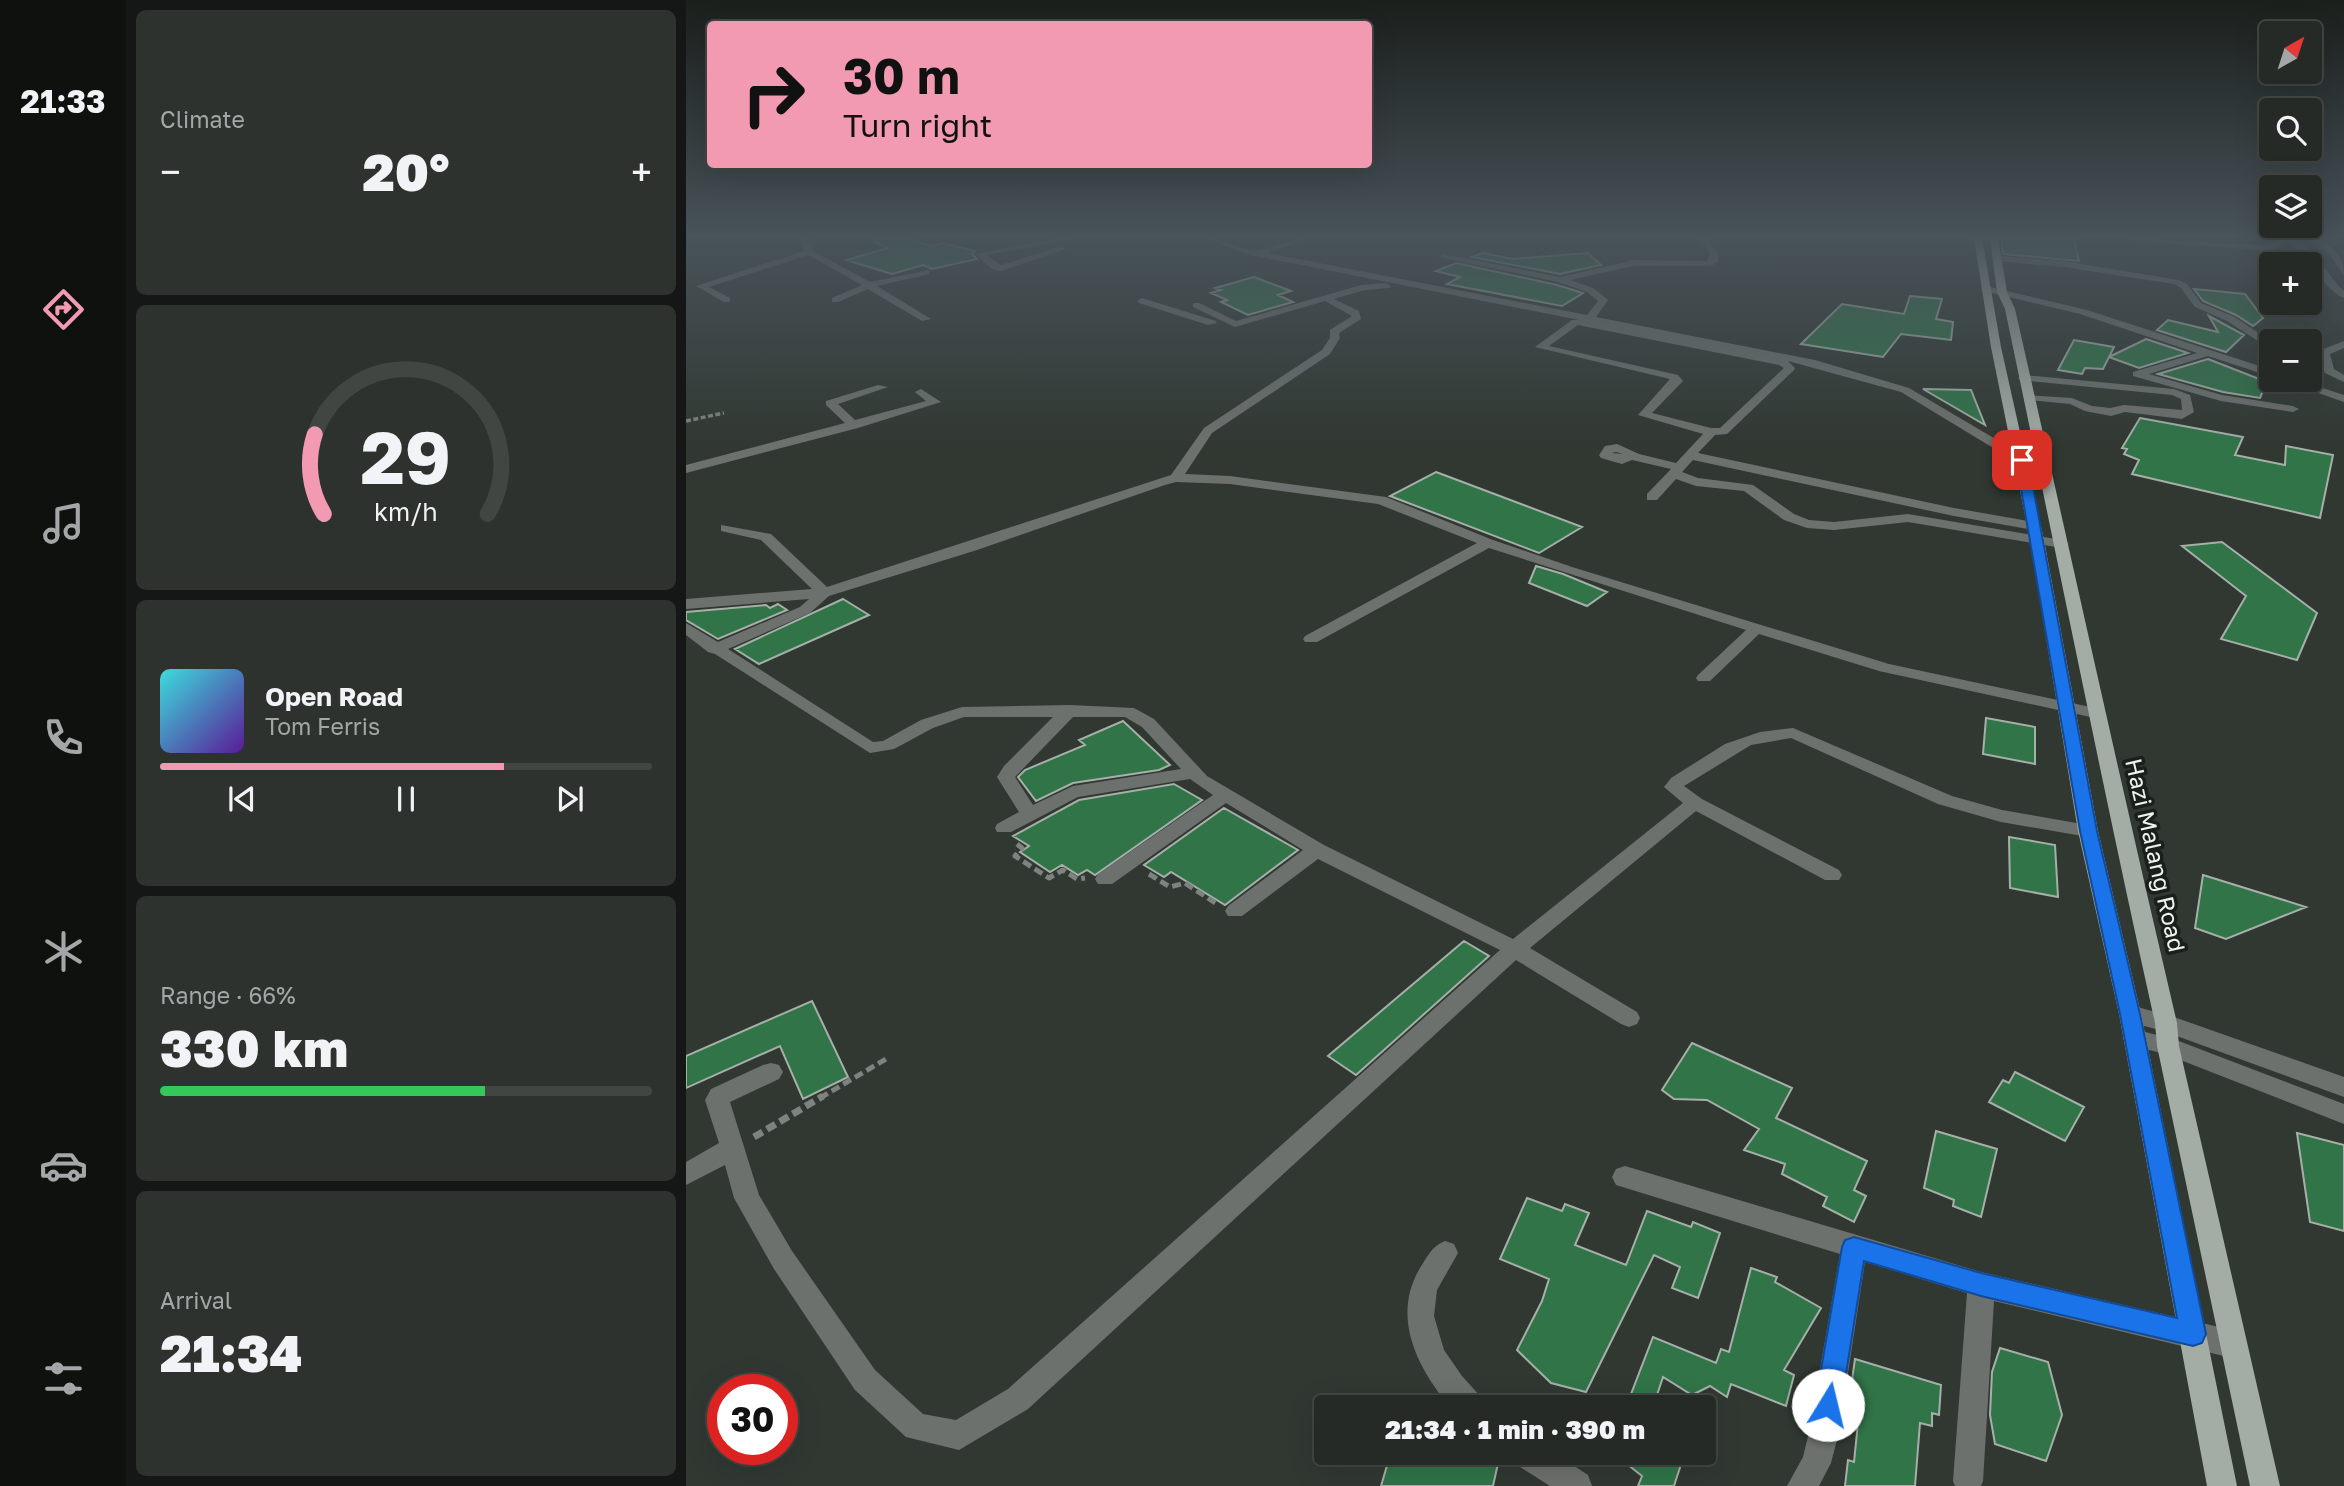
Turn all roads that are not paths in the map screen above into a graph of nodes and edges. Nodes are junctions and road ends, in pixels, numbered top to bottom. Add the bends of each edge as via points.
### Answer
1 (906, 307) edge
2 (1162, 307) edge
3 (1201, 307) edge
4 (1297, 307) edge
5 (1344, 307) edge
6 (1538, 307) edge
7 (1598, 307) edge
8 (1993, 307) edge
9 (2004, 307) edge
10 (2064, 307) edge
11 (2203, 307) edge
12 (1591, 317) junction
13 (926, 319) dead end
14 (1992, 322) junction
15 (1235, 324) junction
16 (2013, 324) junction
17 (2259, 337) edge
18 (2344, 344) edge
19 (2208, 353) junction
20 (2259, 370) edge
21 (2344, 379) edge
22 (2214, 385) dead end
23 (882, 387) dead end
24 (2027, 387) junction
25 (2322, 390) edge
26 (921, 392) dead end
27 (2193, 392) junction
28 (2341, 396) edge
29 (2293, 409) dead end
30 (854, 425) junction
31 (1711, 432) junction
32 (1689, 455) junction
33 (2031, 455) junction
34 (1632, 456) dead end
35 (686, 469) edge
36 (1676, 470) junction
37 (1177, 478) junction
38 (1652, 496) dead end
39 (726, 528) dead end
40 (2036, 533) junction
41 (1488, 543) junction
42 (2062, 544) junction
43 (824, 593) junction
44 (686, 604) edge
45 (686, 628) edge
46 (1757, 628) junction
47 (1311, 639) dead end
48 (715, 649) junction
49 (1704, 678) dead end
50 (2068, 709) junction
51 (1070, 710) junction
52 (2095, 713) junction
53 (1191, 773) junction
54 (1226, 795) junction
55 (1695, 803) junction
56 (1029, 813) junction
57 (1004, 828) road end
58 (2088, 831) junction
59 (1317, 850) junction
60 (1832, 876) dead end
61 (1105, 879) road end
62 (1235, 911) road end
63 (1515, 949) junction
64 (1629, 1018) dead end
65 (2132, 1026) junction
66 (2167, 1034) junction
67 (771, 1072) dead end
68 (2344, 1087) edge
69 (2344, 1114) edge
70 (733, 1148) junction
71 (686, 1174) edge
72 (1625, 1177) dead end
73 (1854, 1247) junction
74 (1445, 1253) dead end
75 (1981, 1285) junction
76 (2193, 1334) junction
77 (2232, 1344) junction
78 (1457, 1395) edge
79 (1545, 1465) edge
80 (1968, 1480) dead end
81 (1577, 1486) edge
82 (1801, 1486) edge
83 (2222, 1486) edge
84 (2265, 1486) edge

1 - 13 street
2 - 15 street via 1217,325
3 - 15 street
4 - 15 street
5 - 37 street via 1357,317 1334,332 1326,352 1208,431
6 - 12 street
7 - 12 street
8 - 14 main road, Hazi Malang Road
9 - 16 main road, Hazi Malang Road
10 - 19 street
11 - 17 street
12 - 33 street via 1815,363 1905,390
14 - 16 main road
14 - 33 main road, Hazi Malang Road
16 - 24 main road, Hazi Malang Road
18 - 21 street via 2325,352 2324,358 2327,369
19 - 20 street
19 - 27 street via 2137,374
22 - 27 street
23 - 30 street via 830,402
24 - 24 street via 2174,392 2186,397 2188,412 2089,409
24 - 33 main road, Hazi Malang Road
25 - 28 street
26 - 30 street via 935,402
27 - 29 street
30 - 35 street
31 - 31 street via 1727,429 1790,365 1585,322 1570,325 1541,345 1674,377 1677,381 1644,415
31 - 32 street
32 - 36 street
32 - 40 street
33 - 40 main road, Hazi Malang Road
33 - 42 main road, Hazi Malang Road
34 - 36 street
36 - 38 street
36 - 40 street via 1696,482 1748,488 1807,524 1833,526 1908,518
37 - 41 street via 1230,480 1381,500
37 - 43 street
39 - 43 street via 766,537
40 - 42 street
40 - 50 main road, Hazi Malang Road
41 - 46 street
41 - 47 street
42 - 52 main road, Hazi Malang Road
43 - 44 street
43 - 48 street via 804,610
45 - 48 street
46 - 49 street
46 - 50 street via 1885,668
48 - 51 street via 870,748 888,745 962,712
50 - 52 street
50 - 58 main road, Hazi Malang Road
51 - 53 street via 1139,715
51 - 56 street via 1006,777
52 - 66 main road, Hazi Malang Road
53 - 54 street
53 - 56 street via 1073,792
54 - 59 street
54 - 61 street
55 - 58 street via 1679,794 1673,787 1676,782 1749,737 1793,733 1945,800 2001,816
55 - 60 street
55 - 63 street
56 - 57 street
58 - 65 main road, Hazi Malang Road
59 - 62 street
59 - 63 street
63 - 64 street
63 - 70 street via 1018,1399 959,1435 916,1427 865,1380 753,1208
65 - 66 street
65 - 76 main road, Hazi Malang Road
66 - 68 street
66 - 69 street
66 - 77 main road, Hazi Malang Road
67 - 70 street via 719,1096
70 - 71 street
72 - 73 street
73 - 75 street
73 - 82 street via 1824,1432 1816,1463
74 - 78 street via 1420,1302 1430,1352
75 - 76 street
75 - 80 street
76 - 77 street
76 - 83 main road, Hazi Malang Road
77 - 84 main road, Hazi Malang Road
79 - 81 street

